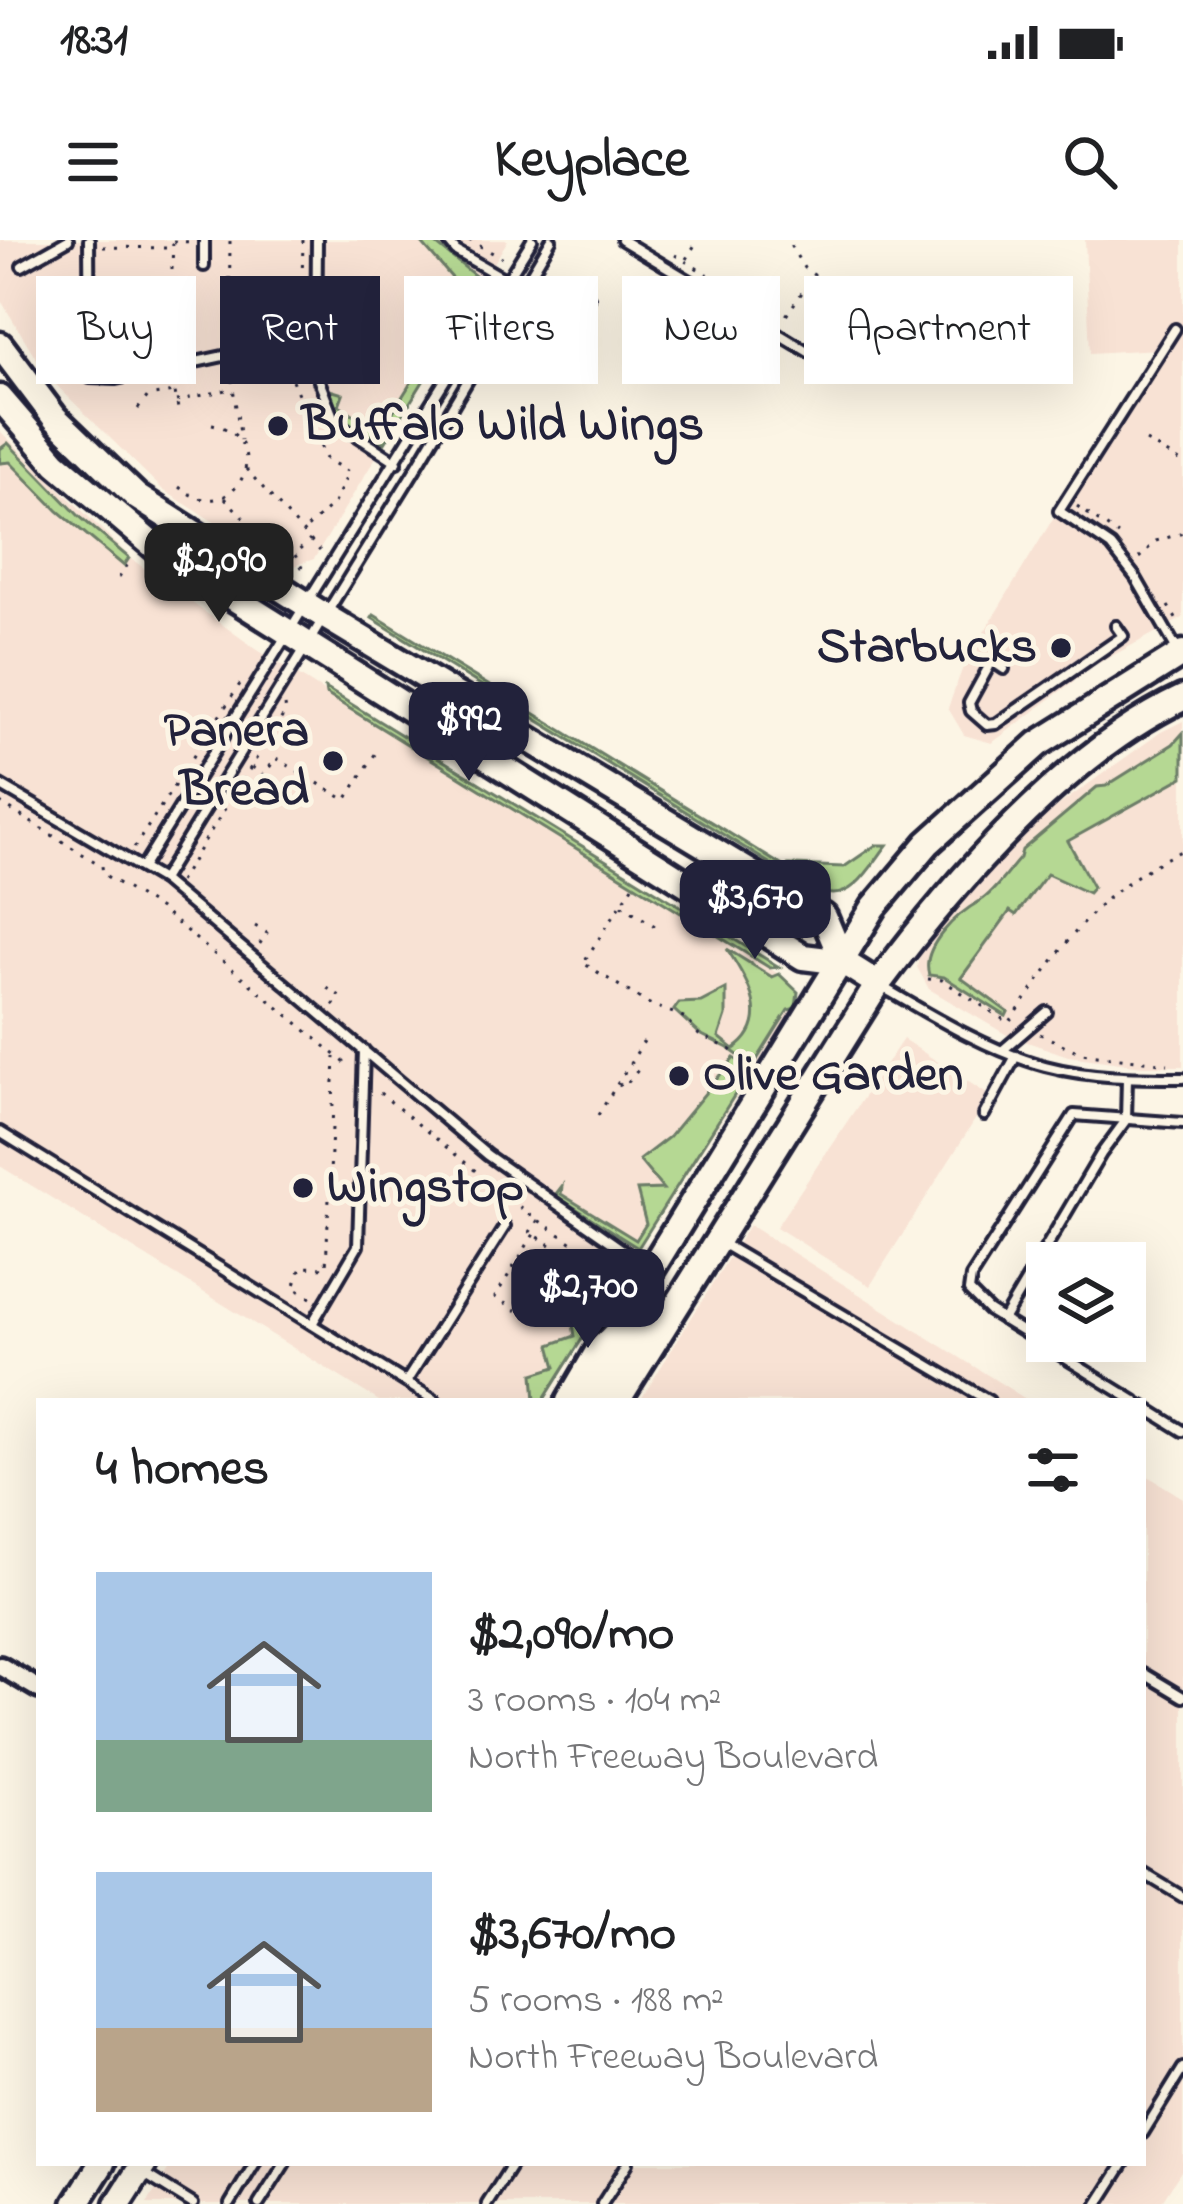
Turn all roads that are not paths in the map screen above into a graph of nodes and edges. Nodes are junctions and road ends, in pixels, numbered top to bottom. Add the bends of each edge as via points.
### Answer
1 (68, 240) edge
2 (89, 240) edge
3 (204, 240) edge
4 (317, 240) edge
5 (447, 240) edge
6 (532, 240) edge
7 (551, 240) edge
8 (622, 240) edge
9 (22, 266) dead end
10 (204, 266) dead end
11 (317, 276) edge
12 (501, 276) edge
13 (510, 276) edge
14 (529, 276) edge
15 (1175, 329) dead end
16 (0, 345) edge
17 (804, 349) edge
18 (220, 357) edge
19 (320, 384) edge
20 (445, 384) edge
21 (465, 384) edge
22 (6, 407) edge
23 (397, 462) junction
24 (136, 497) junction
25 (316, 610) junction
26 (1116, 626) dead end
27 (297, 640) junction
28 (1181, 654) edge
29 (1004, 669) dead end
30 (1183, 698) edge
31 (0, 785) edge
32 (142, 868) junction
33 (162, 880) junction
34 (844, 962) junction
35 (878, 985) junction
36 (1047, 1012) dead end
37 (364, 1050) junction
38 (1003, 1050) junction
39 (1016, 1056) junction
40 (1127, 1078) junction
41 (1183, 1078) edge
42 (984, 1114) dead end
43 (1126, 1120) junction
44 (1183, 1123) edge
45 (0, 1132) edge
46 (505, 1226) dead end
47 (716, 1240) junction
48 (651, 1270) junction
49 (636, 1313) junction
50 (1003, 1320) junction
51 (312, 1324) junction
52 (406, 1382) junction
53 (431, 1398) edge
54 (570, 1398) edge
55 (595, 1398) edge
56 (618, 1398) edge
57 (984, 1398) edge
58 (1130, 1398) edge
59 (1146, 1408) edge
60 (1183, 1431) edge
61 (0, 1666) edge
62 (1146, 1675) edge
63 (36, 1687) edge
64 (1183, 1697) edge
65 (1146, 1875) edge
66 (1183, 1897) edge
67 (1183, 2068) edge
68 (1146, 2128) edge
69 (100, 2166) edge
70 (137, 2166) edge
71 (253, 2166) edge
72 (283, 2166) edge
73 (511, 2166) edge
74 (626, 2166) edge
75 (1122, 2166) edge
76 (76, 2204) edge
77 (118, 2204) edge
78 (193, 2204) edge
79 (230, 2204) edge
80 (259, 2204) edge
81 (487, 2204) edge
82 (602, 2204) edge
83 (1098, 2204) edge

1 - 9 lane
2 - 18 lane via 90,378
3 - 10 lane
4 - 11 lane
5 - 12 lane
6 - 13 lane
7 - 14 lane
8 - 17 lane
15 - 28 lane via 1059,511 1111,546
16 - 24 street via 55,418
19 - 23 lane via 335,422
20 - 23 lane
21 - 25 lane
22 - 24 street via 31,414 112,492
22 - 27 street via 113,515
23 - 25 lane
24 - 25 street
25 - 27 lane
25 - 27 lane
25 - 34 street via 820,914
26 - 29 lane via 1123,636 988,725 969,703 992,661
27 - 32 lane
27 - 33 lane
27 - 34 street via 803,957
28 - 34 street via 1038,744 928,843 874,907
30 - 35 street via 1041,799 962,877
31 - 32 lane
32 - 33 lane
33 - 37 lane
34 - 35 street
34 - 48 street
35 - 38 lane
35 - 47 street
36 - 38 lane
37 - 48 lane via 529,1188
37 - 51 lane via 358,1246
38 - 39 lane
39 - 40 lane
39 - 42 lane
40 - 41 lane
40 - 43 lane
43 - 44 lane
43 - 50 lane
43 - 50 lane via 1074,1115 986,1249 969,1291
45 - 51 lane
46 - 52 lane
47 - 56 street
47 - 57 lane
48 - 49 street
49 - 54 street
49 - 55 street via 638,1328
50 - 58 lane
51 - 52 lane
52 - 53 lane
59 - 60 lane
61 - 63 street
62 - 64 lane
65 - 66 lane
67 - 68 lane
69 - 76 street
70 - 77 street
70 - 78 lane
71 - 79 lane
72 - 80 lane
73 - 81 lane
74 - 82 lane
75 - 83 lane

